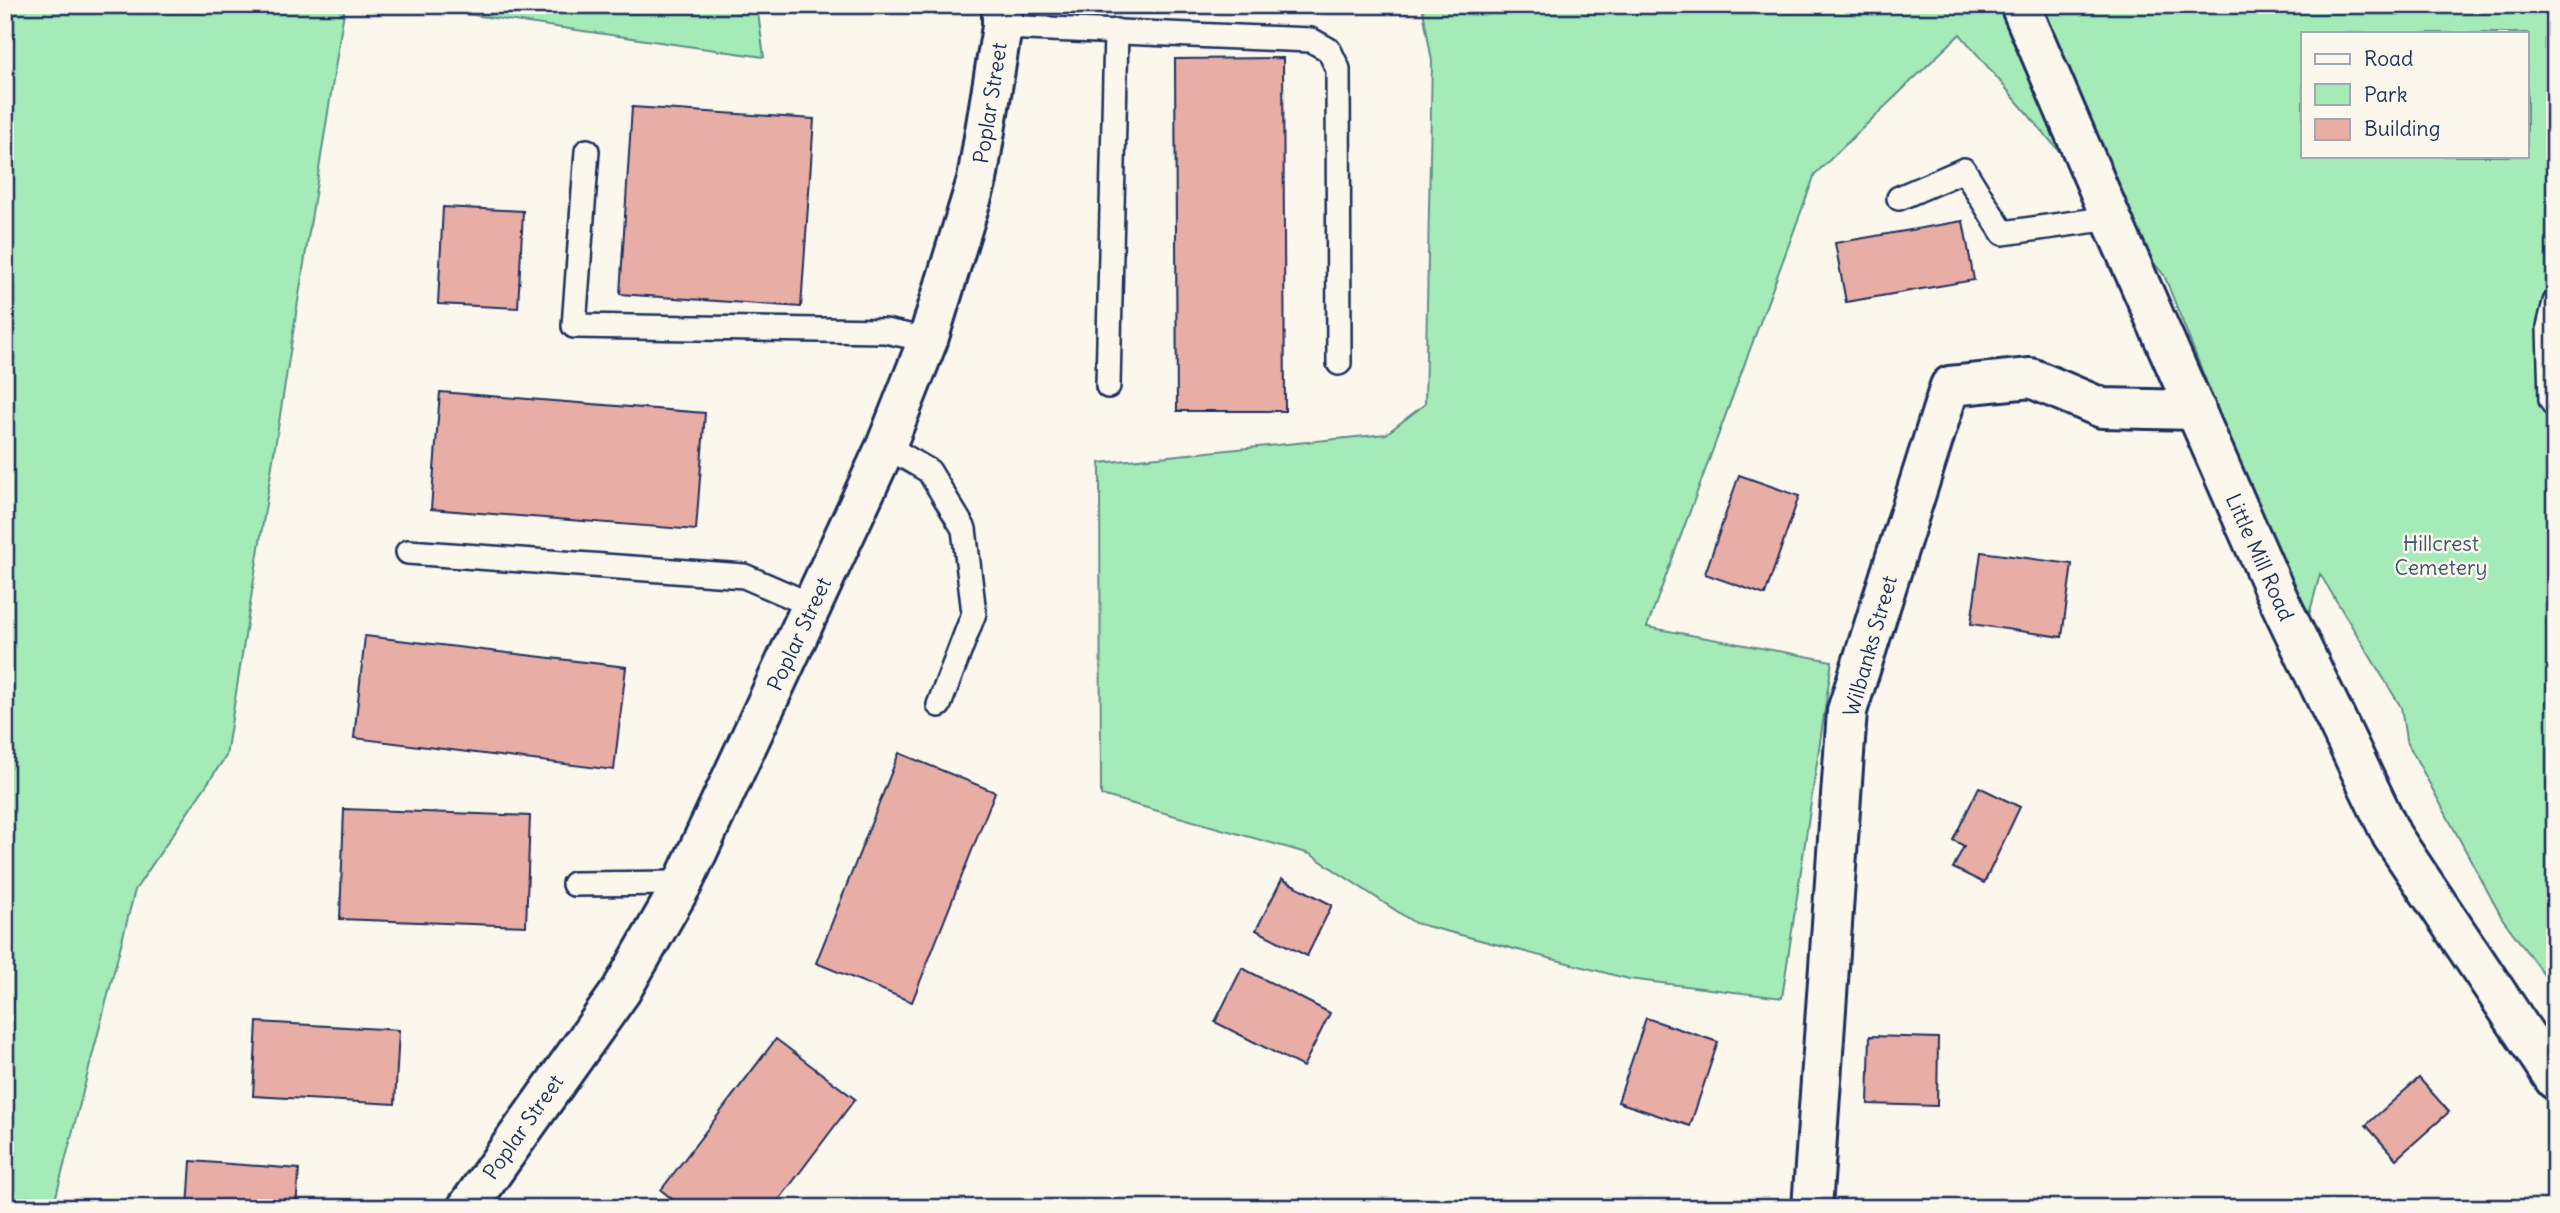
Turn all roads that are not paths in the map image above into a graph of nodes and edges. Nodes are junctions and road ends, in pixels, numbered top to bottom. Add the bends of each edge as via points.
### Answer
1 (2020, 5) edge
2 (1002, 16) edge
3 (1115, 31) junction
4 (587, 151) dead end
5 (1899, 198) dead end
6 (2110, 218) junction
7 (2555, 302) edge
8 (928, 340) junction
9 (1339, 363) dead end
10 (1108, 386) dead end
11 (2555, 406) edge
12 (2196, 410) junction
13 (886, 446) junction
14 (408, 552) dead end
15 (811, 606) junction
16 (939, 705) dead end
17 (683, 883) junction
18 (573, 884) dead end
19 (2555, 1080) edge
20 (467, 1208) edge
21 (1812, 1208) edge

1 - 6 street, Little Mill Road
2 - 3 lane
2 - 8 street, Poplar Street via 977,180
3 - 9 lane via 1311,40 1329,50 1338,69
3 - 10 lane
4 - 8 lane via 574,326 885,331
5 - 6 lane via 1964,170 2003,233
6 - 12 street, Little Mill Road
7 - 11 lane via 2549,327 2551,400
8 - 13 street, Poplar Street
12 - 19 street, Little Mill Road via 2276,594 2392,836
12 - 21 street, Wilbanks Street via 2102,408 2031,378 1950,387 1847,711
13 - 15 street, Poplar Street
13 - 16 lane via 929,471 964,529 974,613
14 - 15 lane via 744,576
15 - 17 street, Poplar Street
17 - 18 lane
17 - 20 street, Poplar Street via 621,991

